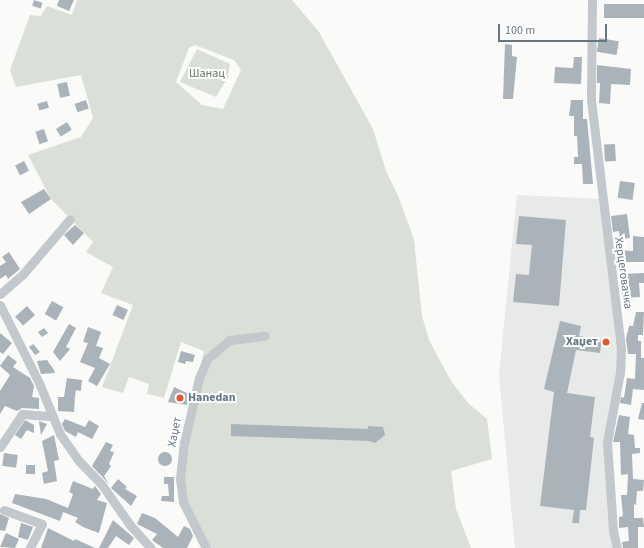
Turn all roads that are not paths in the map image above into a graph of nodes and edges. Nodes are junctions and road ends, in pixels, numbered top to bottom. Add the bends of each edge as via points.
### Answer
1 (592, 0) edge
2 (70, 219) dead end
3 (0, 294) edge
4 (0, 305) edge
5 (265, 336) dead end
6 (53, 416) junction
7 (0, 446) edge
8 (4, 510) dead end
9 (30, 548) edge
10 (151, 548) edge
11 (206, 548) edge
12 (617, 548) edge

1 - 12 street, Херцеговачка via 591,100 621,348 620,372 607,442 613,531
2 - 3 street via 23,274
4 - 6 street
5 - 11 street, Хаџет via 238,338 219,347 207,359 199,378 184,443 180,479 183,502
6 - 7 street via 22,414
6 - 10 street via 60,434 79,461 102,485 127,522
8 - 9 street via 42,524

